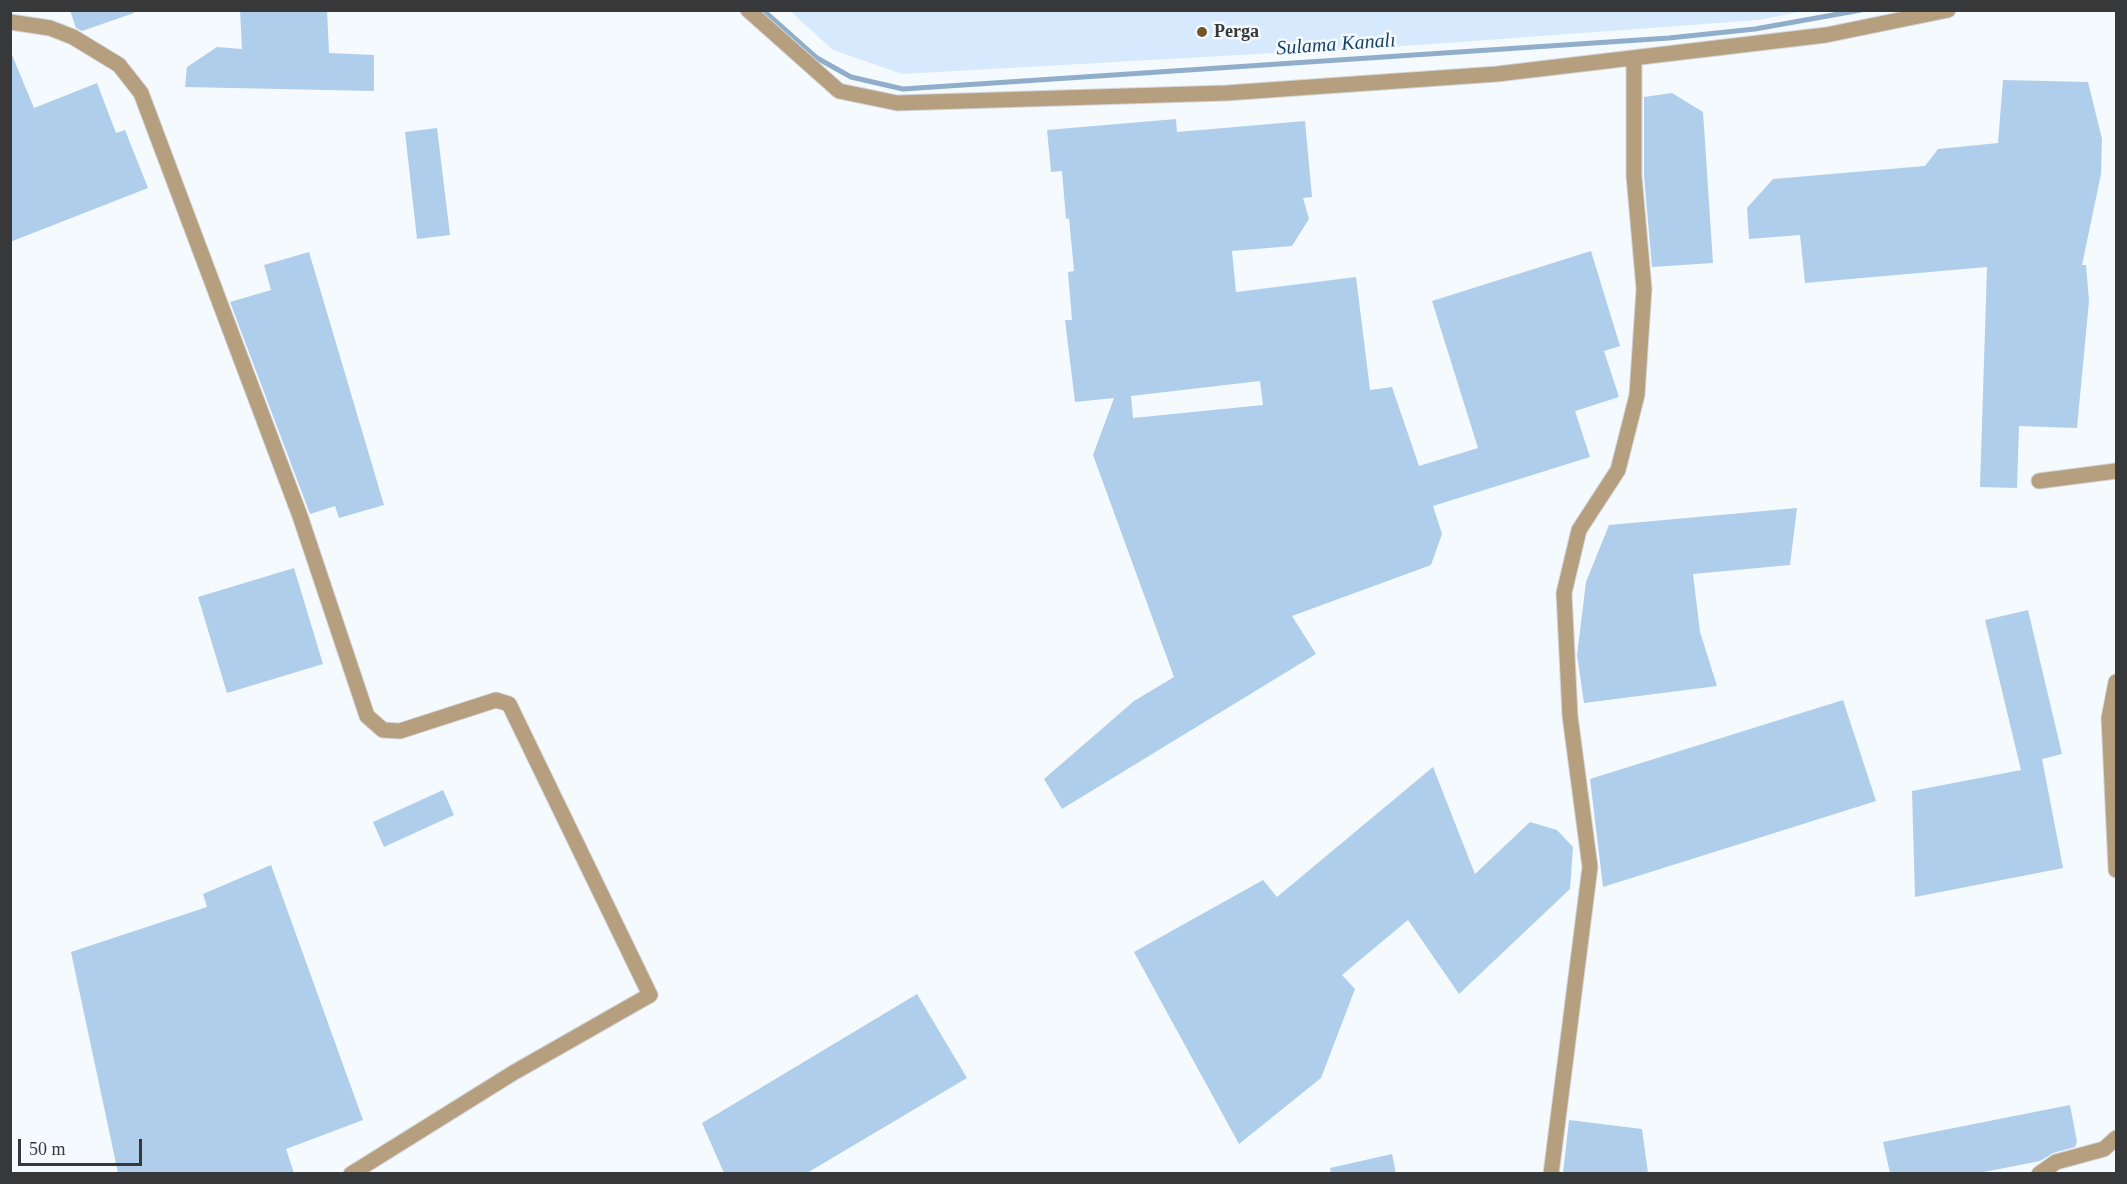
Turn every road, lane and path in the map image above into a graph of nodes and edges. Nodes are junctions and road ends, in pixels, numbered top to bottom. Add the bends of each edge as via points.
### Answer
1 (748, 10) edge
2 (1948, 10) edge
3 (10, 22) edge
4 (1634, 59) junction
5 (2116, 471) edge
6 (2039, 481) dead end
7 (2116, 682) edge
8 (2116, 870) edge
9 (2116, 1138) edge
10 (351, 1173) edge
11 (1551, 1173) edge
12 (2039, 1173) edge

1 - 4 street via 839,91 897,103 1226,93 1497,74
2 - 4 street via 1826,36
3 - 10 street via 50,28 73,37 119,65 141,93 300,516 367,716 383,730 399,731 496,700 509,704 650,995 513,1073
4 - 11 street via 1634,176 1644,289 1637,395 1617,470 1579,530 1564,593 1570,716 1590,867
5 - 6 street
7 - 8 street via 2109,718
9 - 12 street via 2104,1149 2056,1162

